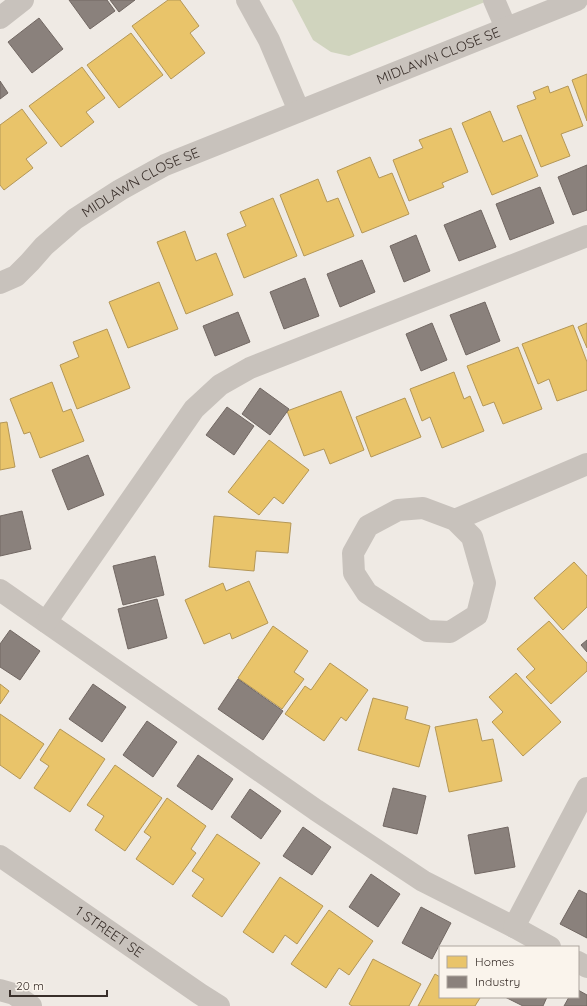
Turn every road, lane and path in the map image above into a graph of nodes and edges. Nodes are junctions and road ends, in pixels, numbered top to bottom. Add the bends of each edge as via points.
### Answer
1 (23, 0) edge
2 (247, 0) edge
3 (494, 0) edge
4 (577, 0) edge
5 (0, 18) edge
6 (506, 28) junction
7 (299, 111) junction
8 (587, 236) edge
9 (0, 283) edge
10 (587, 464) edge
11 (455, 520) junction
12 (0, 590) edge
13 (46, 622) junction
14 (587, 788) edge
15 (0, 856) edge
16 (514, 927) junction
17 (548, 946) edge
18 (0, 990) edge
19 (196, 1000) edge
20 (31, 1006) edge
21 (219, 1006) edge

1 - 5 street
2 - 7 street via 269,40
3 - 6 street
4 - 6 street, MIDLAWN CLOSE SE
6 - 7 street, MIDLAWN CLOSE SE
7 - 9 street, MIDLAWN CLOSE SE via 165,165 120,190 75,219 44,246 16,276
8 - 13 street via 250,368 220,385 194,409
10 - 11 street
11 - 11 street via 423,508 398,510 368,526 353,553 354,573 367,592 427,631 450,632 477,615 485,583 472,537
12 - 13 street
13 - 16 street via 423,881
14 - 16 street
15 - 19 street, 1 STREET SE
16 - 17 street
18 - 20 street via 14,994
19 - 21 street, 1 STREET SE

